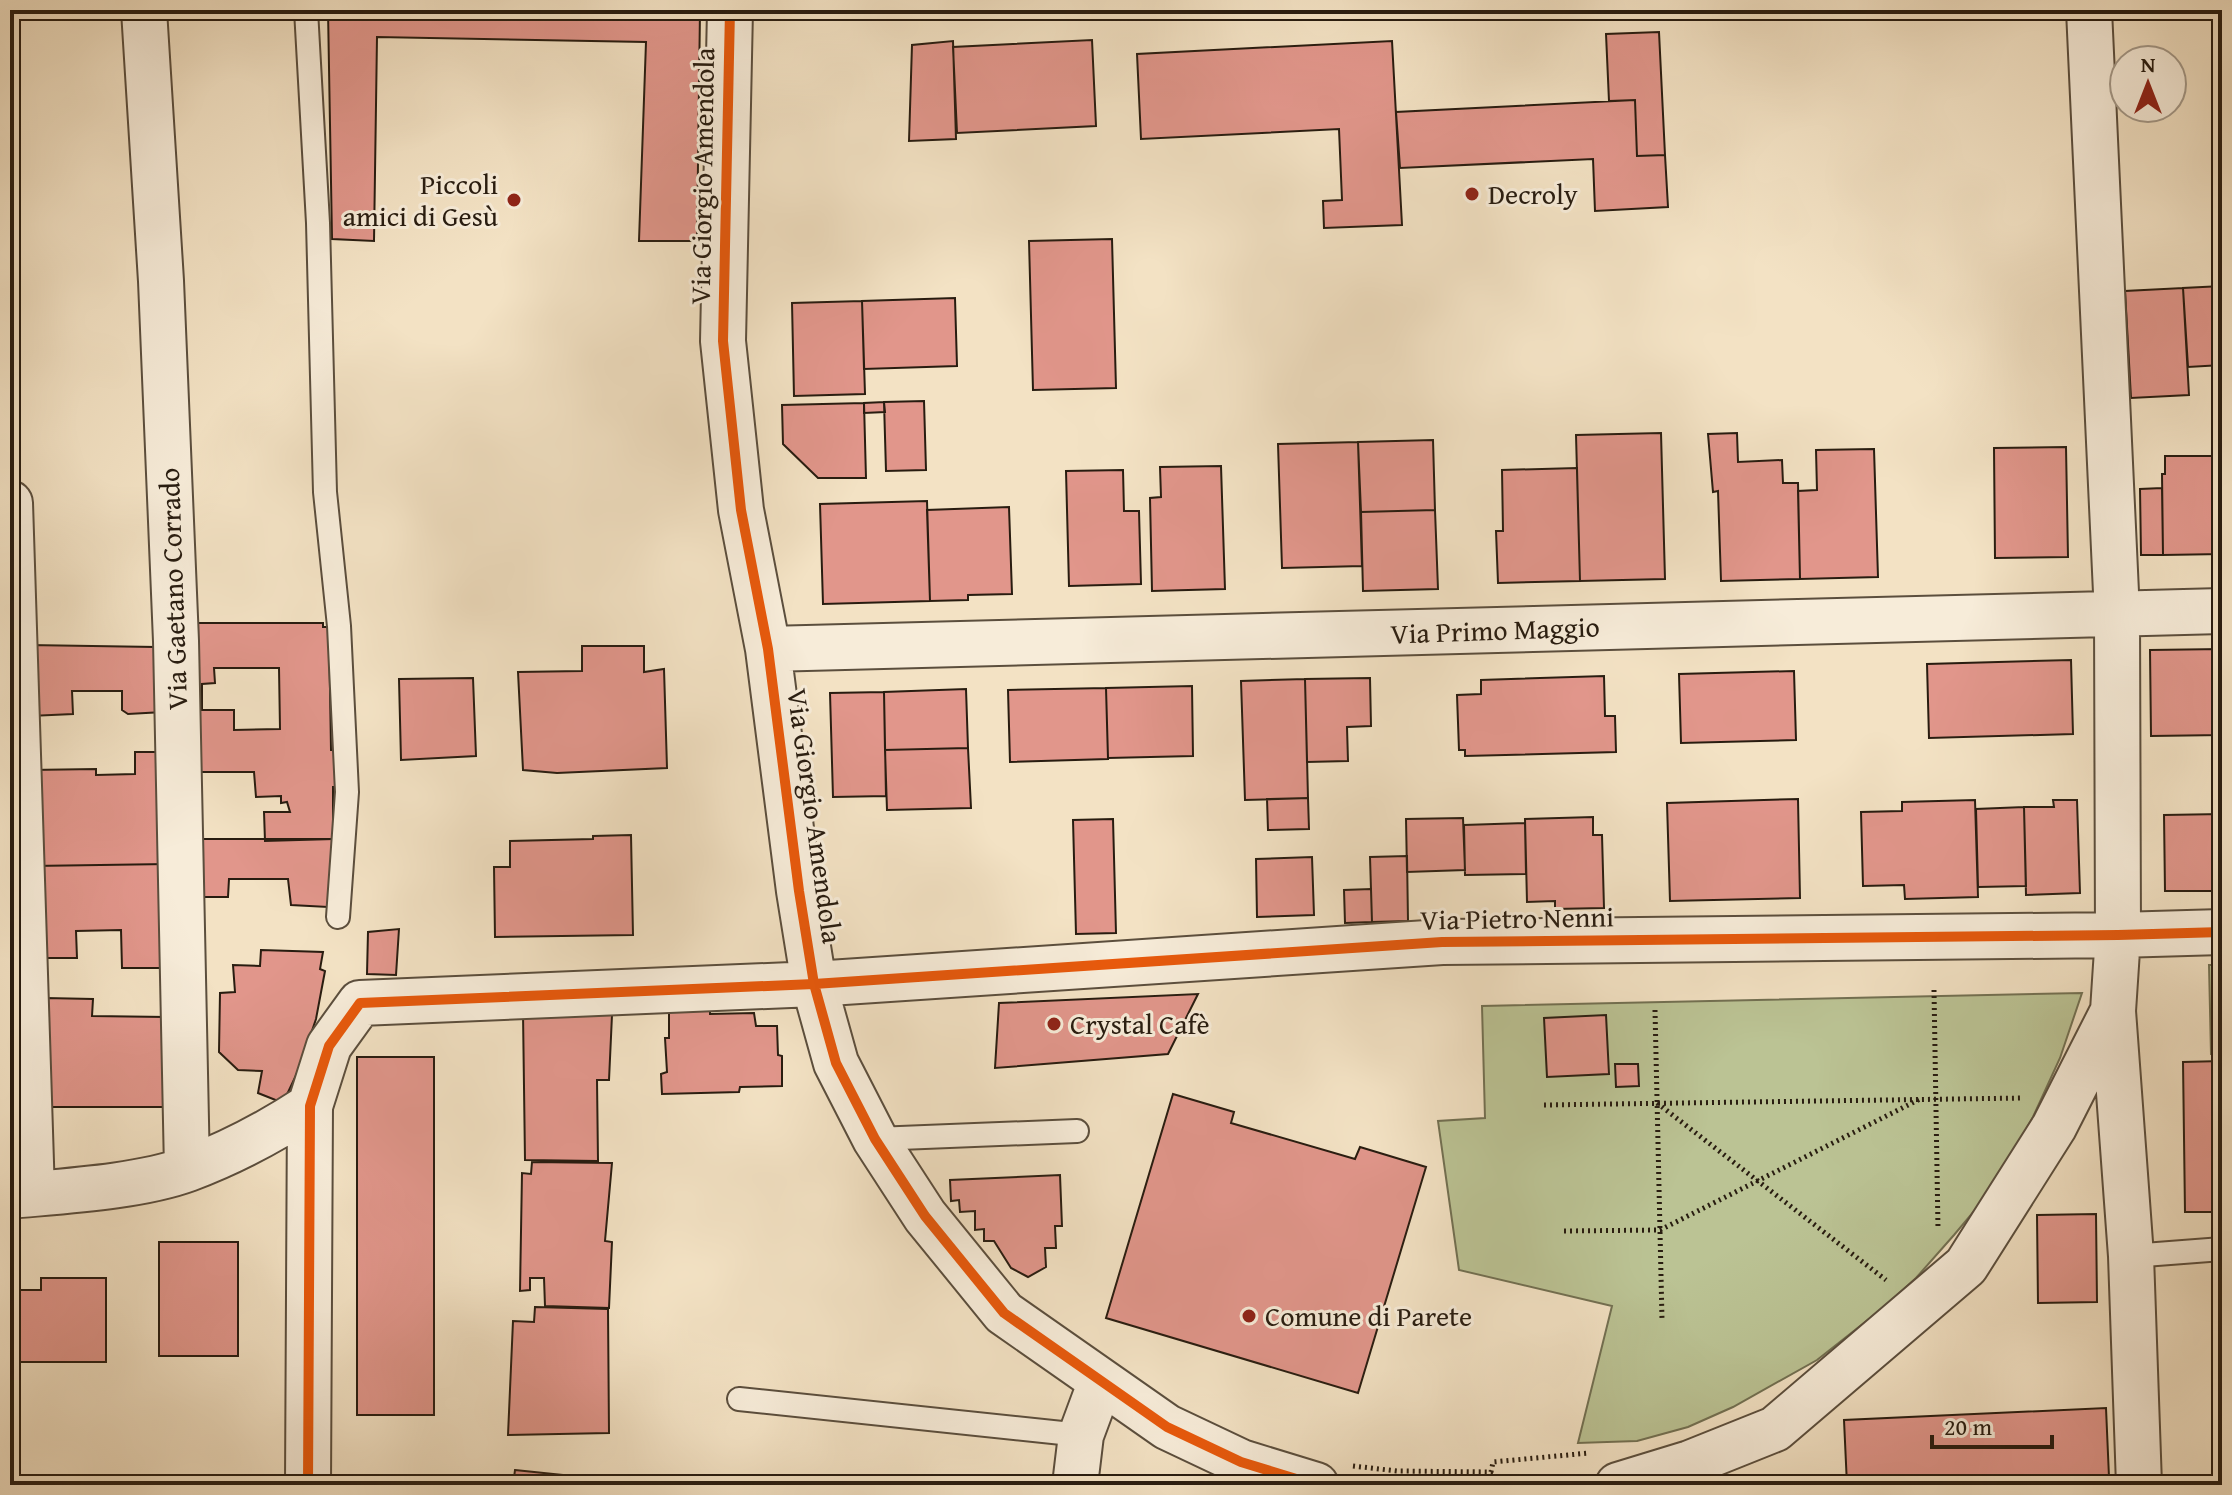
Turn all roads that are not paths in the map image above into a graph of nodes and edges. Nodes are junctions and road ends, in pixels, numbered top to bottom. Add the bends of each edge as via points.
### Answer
1 (144, 10) edge
2 (306, 10) edge
3 (730, 10) edge
4 (2089, 10) edge
5 (10, 503) edge
6 (2222, 611) edge
7 (2117, 614) junction
8 (768, 649) junction
9 (338, 917) dead end
10 (2222, 932) edge
11 (2118, 935) junction
12 (814, 984) junction
13 (2113, 1011) junction
14 (310, 1106) junction
15 (1077, 1131) dead end
16 (875, 1139) junction
17 (187, 1169) junction
18 (21, 1195) edge
19 (2222, 1249) edge
20 (2131, 1256) junction
21 (1101, 1381) junction
22 (739, 1399) dead end
23 (1081, 1435) junction
24 (1605, 1469) edge
25 (1330, 1475) edge
26 (308, 1485) edge
27 (1075, 1485) edge
28 (2139, 1485) edge

1 - 17 street, Via Gaetano Corrado via 176,641
2 - 9 lane via 325,492 339,626 347,792
3 - 8 street, Via Giorgio Amendola via 723,341 741,510
4 - 7 street
5 - 18 street
6 - 7 street, Via Primo Maggio
7 - 8 street, Via Primo Maggio
7 - 11 street
8 - 12 street, Via Giorgio Amendola
10 - 11 street, Via Pietro Nenni
11 - 12 street, Via Pietro Nenni via 1442,942
11 - 13 street
12 - 14 street, Via Pietro Nenni via 360,1003 329,1046
12 - 16 street, Via Giorgio Amendola via 836,1063
13 - 20 street
13 - 24 street via 2054,1127 1966,1266 1775,1429 1690,1463
14 - 17 street via 274,1129
14 - 26 street
15 - 16 lane
16 - 21 street, Via Giorgio Amendola via 925,1216 1004,1313
17 - 18 street via 119,1184
19 - 20 lane
20 - 28 street
21 - 23 street
21 - 25 street, Via Giorgio Amendola via 1167,1427 1241,1462
22 - 23 lane
23 - 27 street

